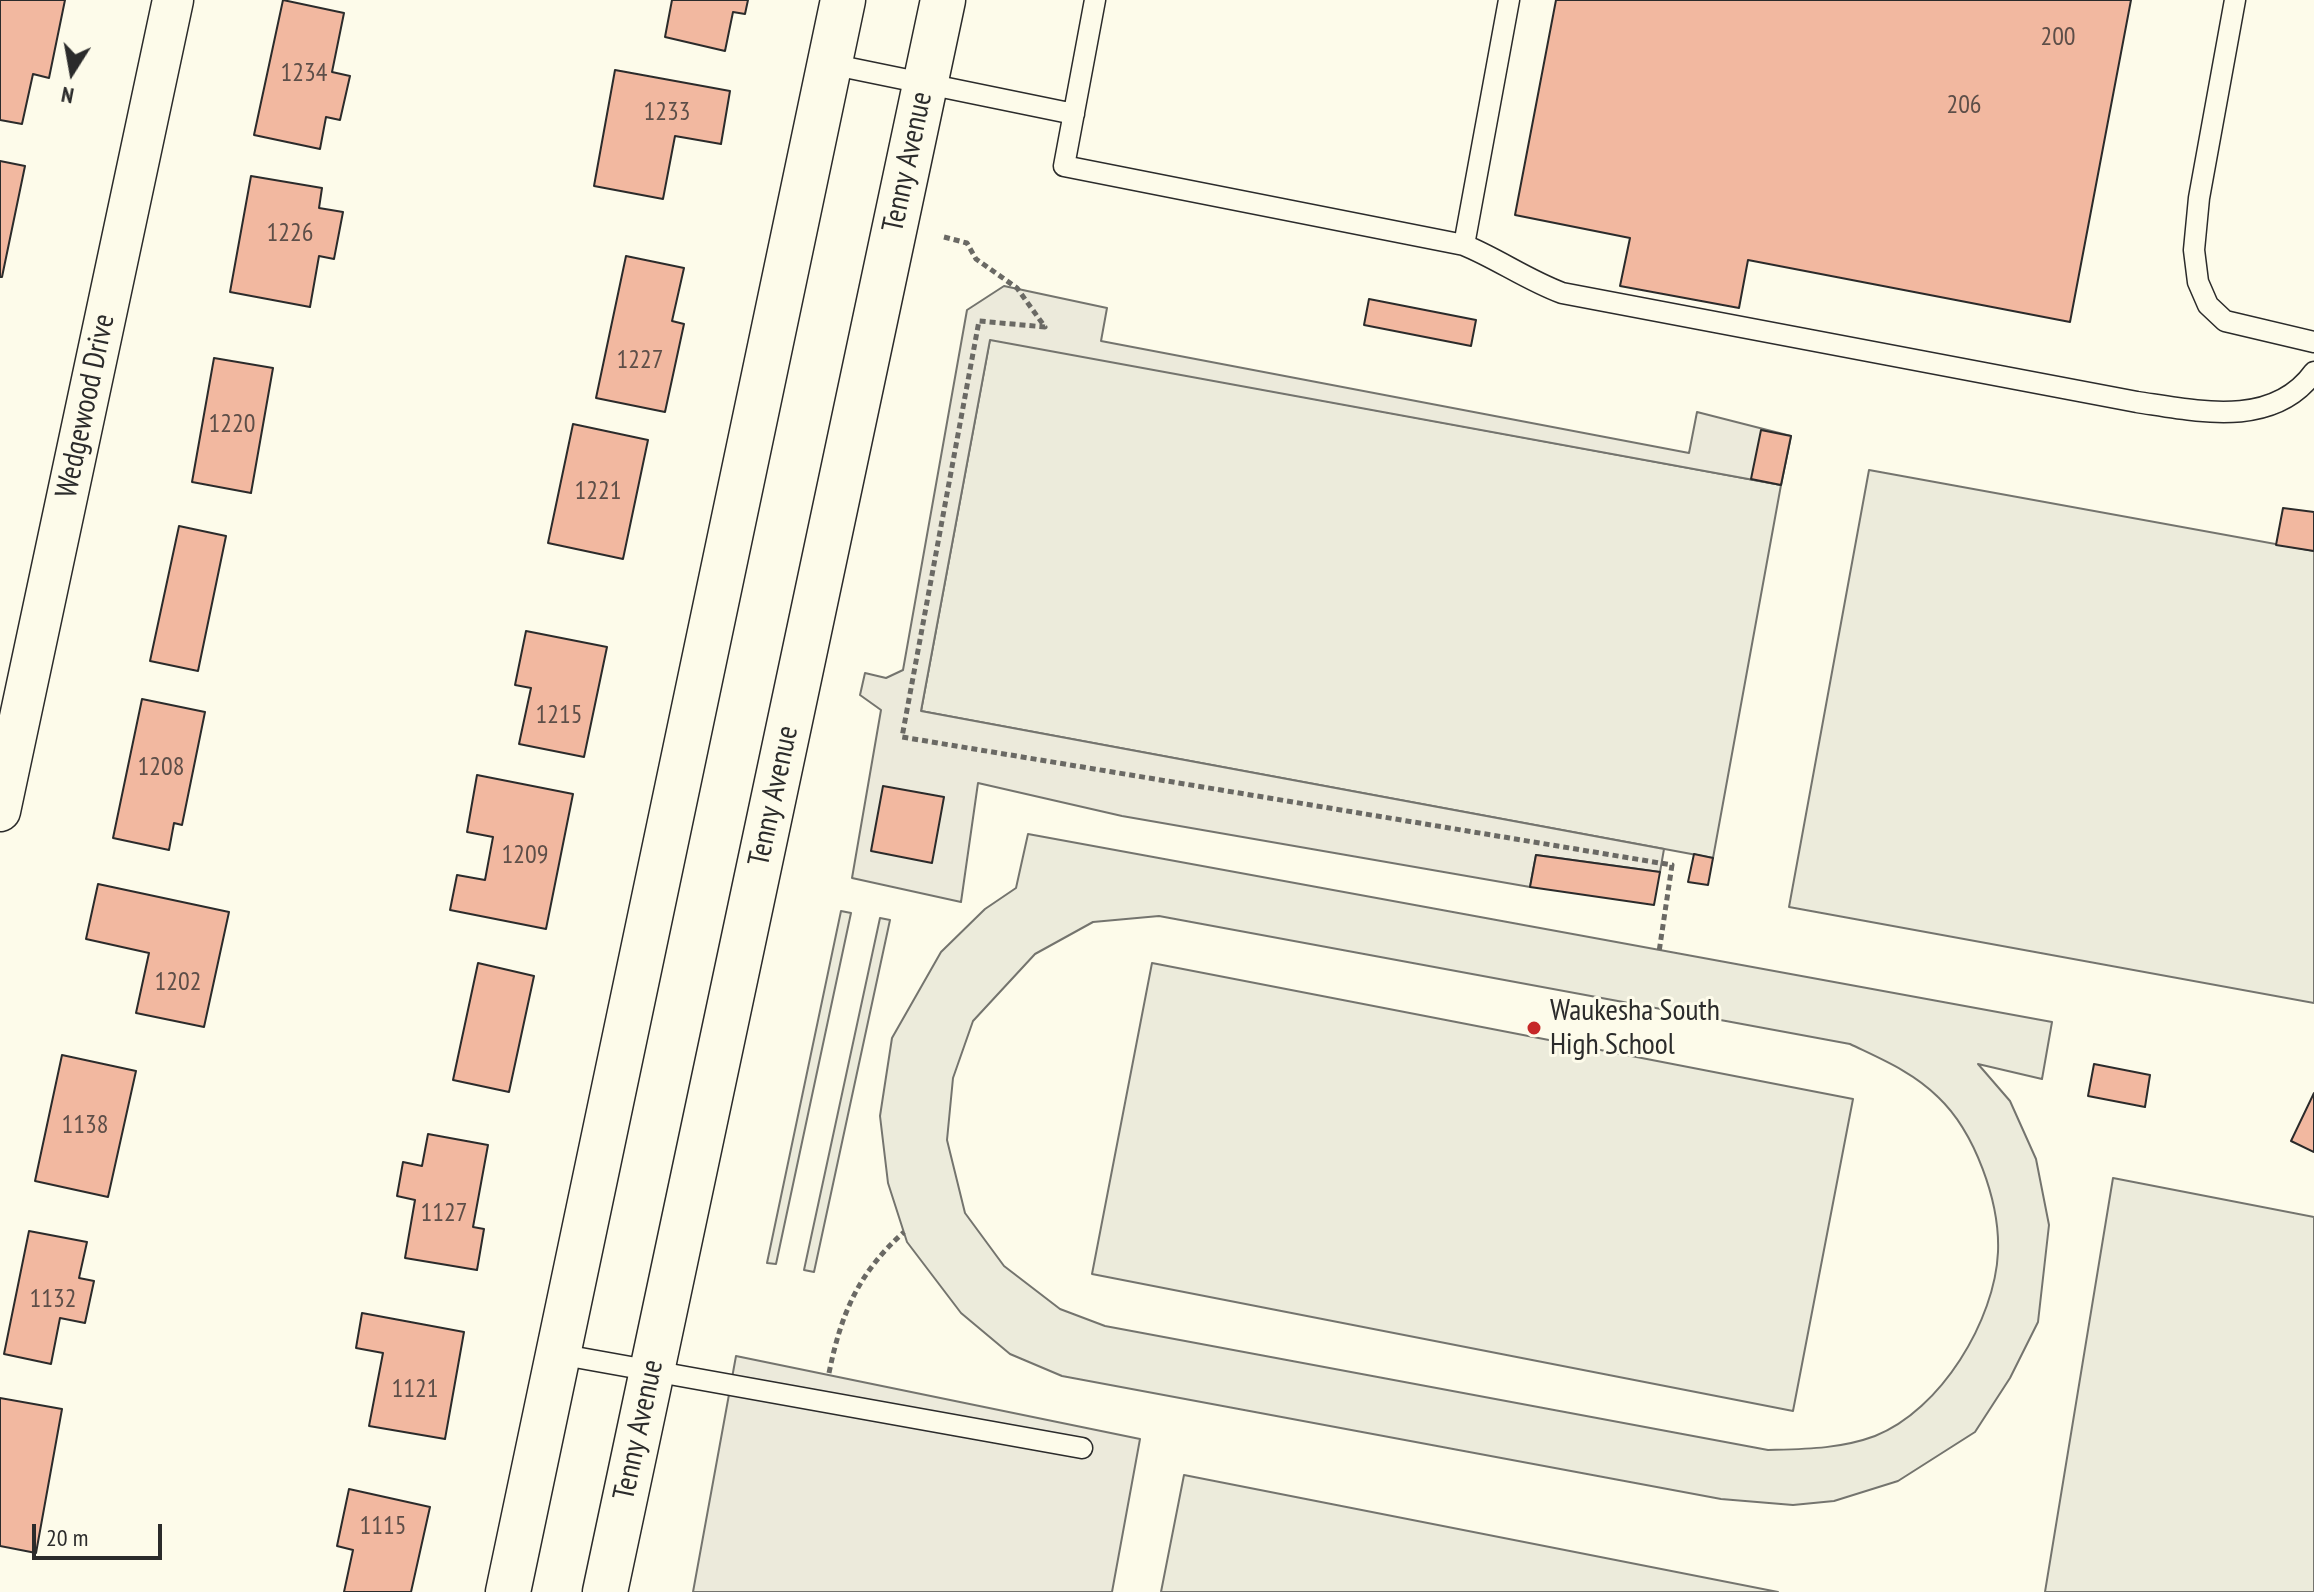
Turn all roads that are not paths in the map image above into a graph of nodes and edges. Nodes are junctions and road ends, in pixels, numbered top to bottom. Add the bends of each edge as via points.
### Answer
1 (173, 0) edge
2 (843, 0) edge
3 (943, 0) edge
4 (1095, 0) edge
5 (1509, 0) edge
6 (2235, 0) edge
7 (830, 64) junction
8 (925, 85) junction
9 (1074, 114) junction
10 (1464, 245) junction
11 (2314, 342) edge
12 (2314, 372) edge
13 (0, 811) edge
14 (558, 1354) junction
15 (652, 1370) junction
16 (1082, 1448) dead end
17 (508, 1592) edge
18 (605, 1592) edge

1 - 13 street, Wedgewood Drive
2 - 7 street
3 - 8 street, Tenny Avenue
4 - 9 lane
5 - 10 lane
6 - 11 lane via 2199,198 2194,250 2198,282 2208,305 2225,321
7 - 8 lane
7 - 14 street
8 - 9 lane
8 - 15 street, Tenny Avenue
9 - 10 lane via 1064,166
10 - 12 lane via 1562,293 2190,410 2246,411 2279,404 2303,388
14 - 15 lane
14 - 17 street
15 - 16 lane
15 - 18 street, Tenny Avenue

